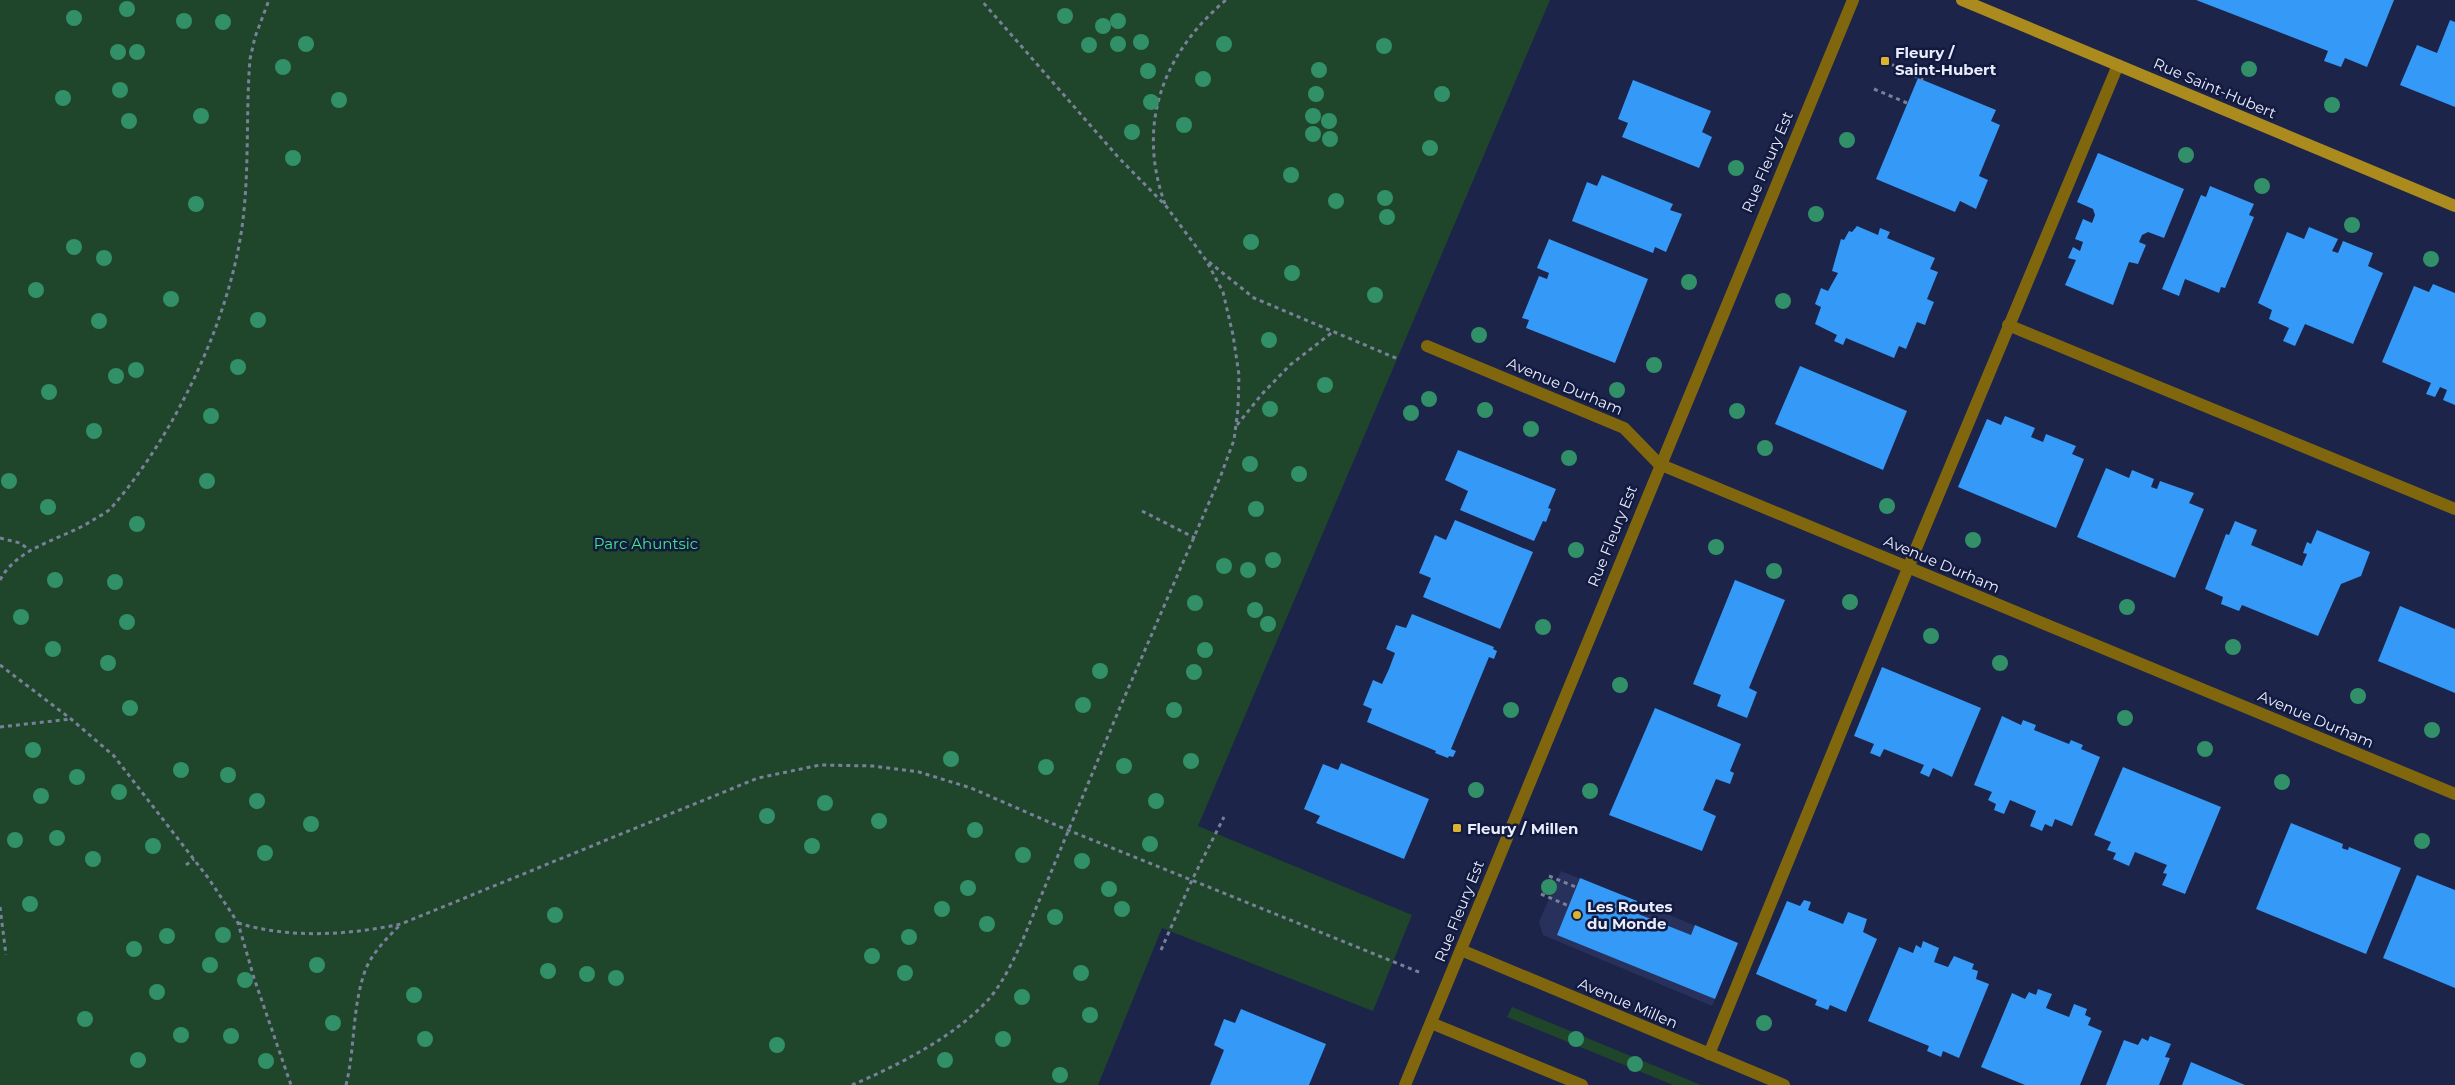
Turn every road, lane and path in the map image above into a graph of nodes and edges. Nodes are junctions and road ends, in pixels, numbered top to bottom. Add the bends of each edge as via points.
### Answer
1 (269, 0) edge
2 (981, 0) edge
3 (1226, 0) edge
4 (1852, 0) edge
5 (1962, 0) edge
6 (1885, 61) dead end
7 (2118, 65) junction
8 (1923, 80) dead end
9 (1874, 89) dead end
10 (1907, 103) dead end
11 (1166, 206) junction
12 (2455, 206) edge
13 (1206, 260) junction
14 (2008, 324) junction
15 (1335, 331) junction
16 (1427, 346) dead end
17 (1398, 359) dead end
18 (1236, 427) junction
19 (1659, 464) junction
20 (2455, 509) edge
21 (1142, 510) dead end
22 (0, 538) edge
23 (1195, 538) junction
24 (31, 551) junction
25 (1908, 567) junction
26 (0, 570) edge
27 (4, 572) junction
28 (0, 580) edge
29 (0, 665) edge
30 (71, 719) junction
31 (0, 727) edge
32 (2455, 794) edge
33 (1224, 817) dead end
34 (1068, 830) junction
35 (194, 859) junction
36 (186, 865) dead end
37 (1549, 876) dead end
38 (1192, 880) junction
39 (1576, 887) dead end
40 (1541, 894) dead end
41 (1569, 906) dead end
42 (0, 907) edge
43 (238, 923) junction
44 (401, 924) junction
45 (1161, 950) dead end
46 (1460, 950) junction
47 (6, 955) dead end
48 (1401, 965) dead end
49 (1431, 1023) junction
50 (1709, 1054) junction
51 (291, 1085) edge
52 (346, 1085) edge
53 (852, 1085) edge
54 (1405, 1085) edge
55 (1582, 1085) edge
56 (1784, 1085) edge

1 - 24 path via 250,59 245,203 237,256 216,327 154,449 110,510 77,530
2 - 11 path via 1118,157
3 - 11 path via 1204,19 1184,44 1168,70 1160,96 1153,152 1157,181
4 - 19 street, Rue Fleury Est
5 - 7 main road, Rue Saint-Hubert
6 - 8 path
7 - 12 main road, Rue Saint-Hubert
7 - 14 street
9 - 10 path
11 - 13 path
13 - 15 path via 1254,298
13 - 18 path via 1223,292 1233,335 1239,375
14 - 20 street
14 - 25 street
15 - 17 path
15 - 18 path via 1290,365
16 - 19 street, Avenue Durham via 1624,428
18 - 23 path via 1234,440
19 - 25 street, Avenue Durham
19 - 46 street, Rue Fleury Est
21 - 23 path
22 - 24 path via 20,543
23 - 34 path
24 - 27 path via 17,558
25 - 32 street, Avenue Durham
25 - 50 street
26 - 27 path
27 - 28 path
29 - 30 path
30 - 31 path
30 - 35 path via 114,756
33 - 38 path
34 - 38 path
34 - 44 path via 972,788 919,772 874,766 820,765 758,778
34 - 53 path via 1021,944 988,1000 960,1024 920,1050
35 - 36 path
35 - 43 path
37 - 39 path
38 - 45 path
38 - 48 path
40 - 41 path
42 - 47 path
43 - 44 path via 288,932 332,934
43 - 51 path
44 - 52 path via 381,944 364,973
46 - 49 street, Rue Fleury Est
46 - 50 street, Avenue Millen
49 - 54 street, Rue Fleury Est
49 - 55 street
50 - 56 street, Avenue Millen

